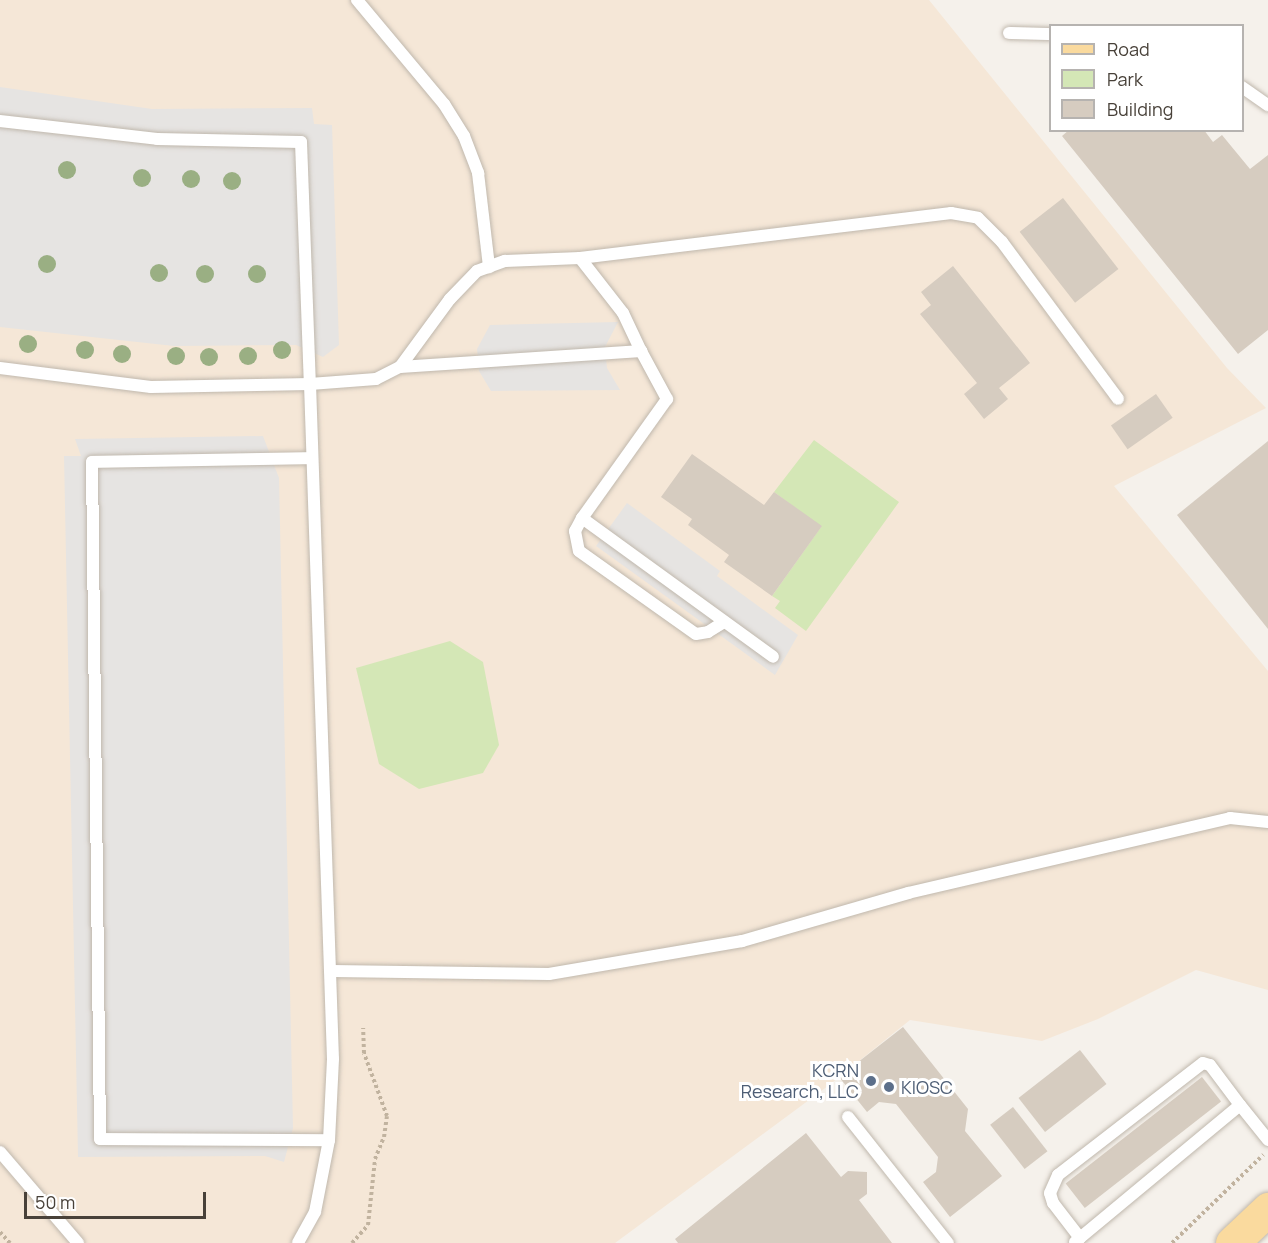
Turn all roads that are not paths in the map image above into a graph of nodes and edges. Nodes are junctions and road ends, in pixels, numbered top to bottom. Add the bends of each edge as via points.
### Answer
1 (357, 0) edge
2 (1009, 33) dead end
3 (1049, 33) edge
4 (1244, 88) edge
5 (1268, 105) edge
6 (0, 121) edge
7 (580, 258) junction
8 (489, 267) junction
9 (640, 351) junction
10 (400, 367) junction
11 (0, 368) edge
12 (310, 384) junction
13 (1118, 399) dead end
14 (312, 458) junction
15 (582, 518) junction
16 (724, 622) junction
17 (773, 657) dead end
18 (1268, 822) edge
19 (332, 971) junction
20 (1240, 1105) junction
21 (848, 1117) dead end
22 (329, 1140) junction
23 (1268, 1140) edge
24 (0, 1152) edge
25 (1268, 1209) edge
26 (1077, 1241) edge
27 (78, 1243) edge
28 (298, 1243) edge
29 (948, 1243) edge
30 (1232, 1243) edge

1 - 8 lane via 437,95 464,136 478,174
2 - 3 lane
4 - 5 lane
6 - 12 lane via 157,139 301,142
7 - 8 lane via 505,261
7 - 9 lane via 623,313
7 - 13 lane via 951,213 978,218 1002,242
8 - 10 lane via 477,271 450,299
9 - 10 lane
9 - 15 lane via 667,399
10 - 12 lane via 376,379
11 - 12 lane via 152,387
12 - 14 lane
14 - 19 lane
14 - 22 lane via 92,462 100,1139
15 - 16 lane
15 - 16 lane via 574,541 588,558 696,634
16 - 17 lane
18 - 19 lane via 1230,818 908,893 742,941 549,974
19 - 22 lane
20 - 23 lane
20 - 26 lane
20 - 26 lane via 1210,1065 1203,1063 1058,1175 1050,1193
21 - 29 lane
22 - 28 lane via 315,1212
24 - 27 lane
25 - 30 main road

